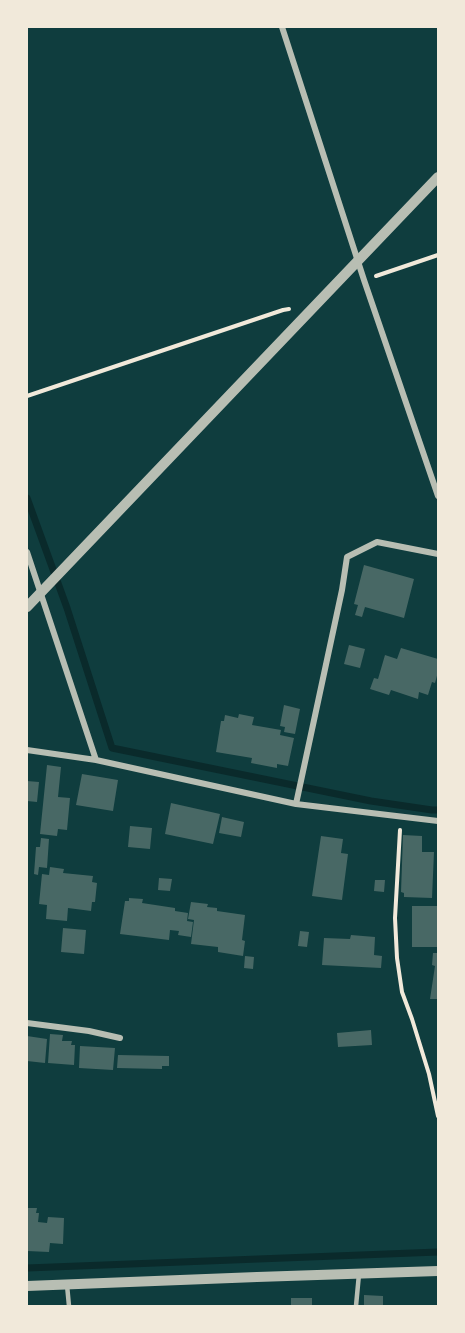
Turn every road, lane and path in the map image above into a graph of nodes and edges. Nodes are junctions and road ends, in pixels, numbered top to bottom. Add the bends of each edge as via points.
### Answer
1 (282, 27) edge
2 (438, 177) edge
3 (438, 255) edge
4 (358, 262) junction
5 (364, 280) junction
6 (314, 308) junction
7 (27, 396) edge
8 (438, 496) edge
9 (27, 552) edge
10 (438, 555) edge
11 (40, 593) junction
12 (27, 608) edge
13 (27, 750) edge
14 (96, 760) junction
15 (296, 804) junction
16 (401, 817) junction
17 (438, 821) edge
18 (27, 1023) edge
19 (120, 1038) dead end
20 (438, 1116) edge
21 (438, 1272) edge
22 (359, 1274) junction
23 (67, 1285) junction
24 (27, 1286) edge
25 (69, 1306) edge
26 (356, 1306) edge

1 - 4 street
2 - 4 street
3 - 5 path
4 - 5 street
4 - 6 street
5 - 8 street
6 - 7 path via 283,310
6 - 11 street
9 - 11 street
10 - 15 street via 377,542 347,557
11 - 12 street
11 - 14 street
13 - 14 street
14 - 15 street
15 - 16 street
16 - 17 street
16 - 20 path via 396,918 399,969
18 - 19 street
21 - 22 street
22 - 23 street
22 - 26 lane
23 - 24 street
23 - 25 lane

